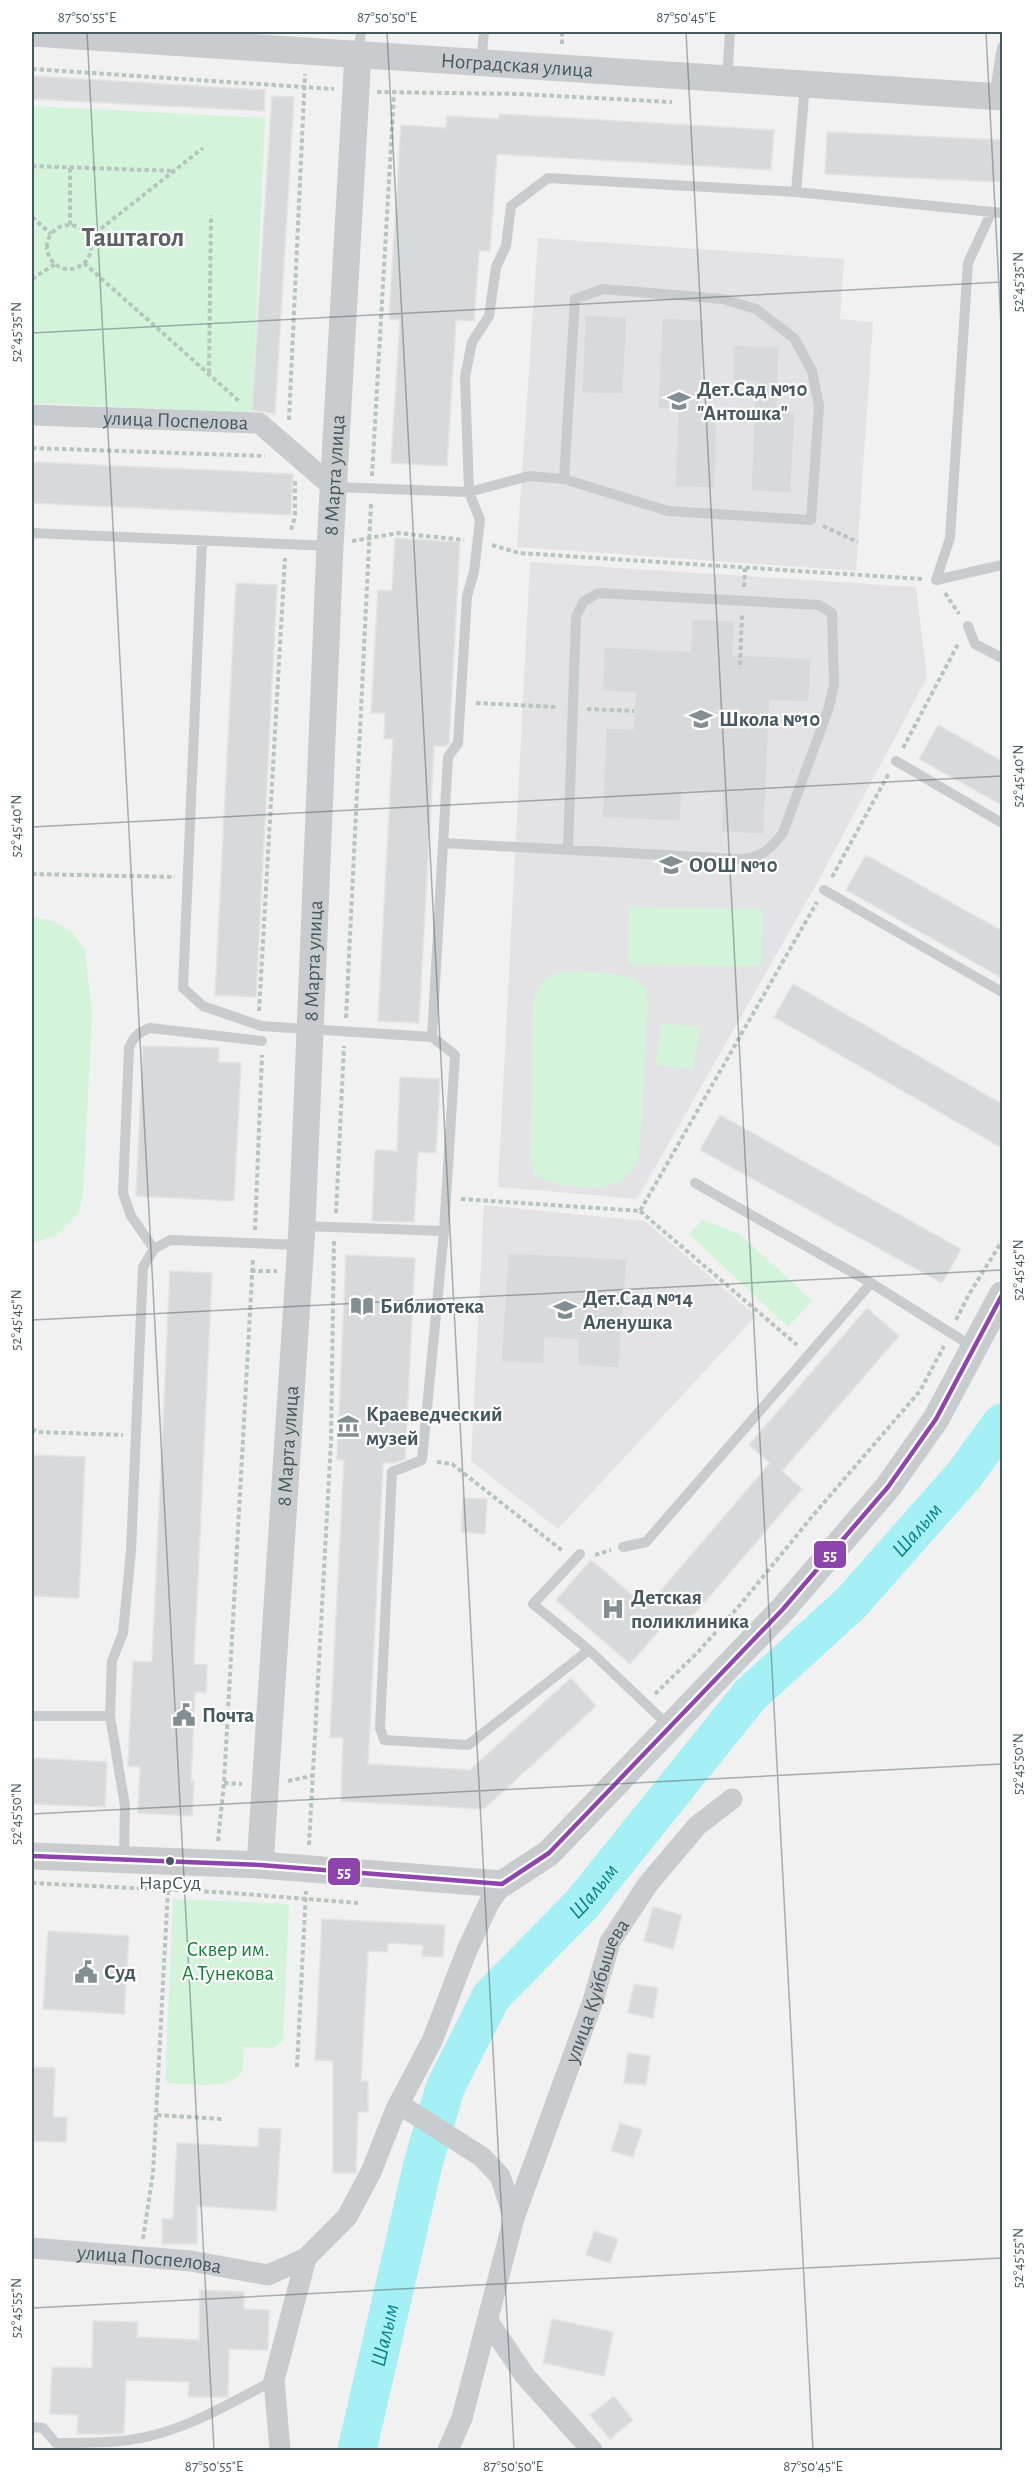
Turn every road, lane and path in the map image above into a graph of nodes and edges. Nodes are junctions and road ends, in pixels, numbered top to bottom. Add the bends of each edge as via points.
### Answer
1 (484, 32) edge
2 (730, 32) edge
3 (32, 33) edge
4 (359, 43) edge
5 (1002, 47) edge
6 (481, 62) junction
7 (32, 69) edge
8 (727, 79) junction
9 (805, 84) junction
10 (305, 88) junction
11 (355, 90) junction
12 (394, 93) junction
13 (998, 96) edge
14 (675, 102) dead end
15 (203, 148) dead end
16 (32, 166) edge
17 (70, 167) junction
18 (175, 171) junction
19 (796, 192) junction
20 (991, 213) junction
21 (1002, 213) edge
22 (211, 215) dead end
23 (32, 217) edge
24 (70, 225) junction
25 (51, 234) junction
26 (89, 238) junction
27 (84, 263) junction
28 (55, 264) junction
29 (32, 279) edge
30 (209, 374) junction
31 (243, 405) dead end
32 (32, 415) edge
33 (32, 448) edge
34 (296, 454) junction
35 (564, 479) junction
36 (333, 487) junction
37 (371, 488) junction
38 (469, 492) junction
39 (811, 520) junction
40 (32, 533) edge
41 (371, 538) junction
42 (477, 541) junction
43 (202, 542) junction
44 (858, 542) dead end
45 (287, 543) junction
46 (330, 544) junction
47 (1002, 565) edge
48 (936, 580) junction
49 (968, 626) junction
50 (1002, 658) edge
51 (460, 702) junction
52 (573, 708) junction
53 (634, 711) dead end
54 (896, 761) junction
55 (1002, 823) edge
56 (443, 843) junction
57 (568, 849) junction
58 (32, 874) edge
59 (188, 877) junction
60 (824, 890) junction
61 (1002, 992) edge
62 (261, 1026) junction
63 (311, 1031) junction
64 (345, 1033) junction
65 (432, 1037) junction
66 (262, 1041) joint
67 (695, 1183) dead end
68 (447, 1198) junction
69 (640, 1211) junction
70 (335, 1226) junction
71 (444, 1231) junction
72 (301, 1235) junction
73 (255, 1241) junction
74 (1002, 1242) edge
75 (154, 1249) junction
76 (871, 1283) junction
77 (1002, 1294) edge
78 (950, 1333) junction
79 (973, 1347) junction
80 (809, 1354) junction
81 (32, 1429) edge
82 (136, 1435) junction
83 (422, 1460) junction
84 (623, 1547) joint
85 (577, 1557) junction
86 (589, 1650) junction
87 (645, 1703) junction
88 (32, 1716) edge
89 (110, 1716) junction
90 (671, 1727) junction
91 (732, 1800) dead end
92 (32, 1856) edge
93 (124, 1860) junction
94 (216, 1864) junction
95 (260, 1865) junction
96 (308, 1869) junction
97 (32, 1883) edge
98 (502, 1884) junction
99 (168, 1889) junction
100 (214, 1892) junction
101 (305, 1898) junction
102 (358, 1903) dead end
103 (297, 2067) dead end
104 (399, 2104) junction
105 (157, 2115) junction
106 (222, 2119) dead end
107 (514, 2218) junction
108 (32, 2248) edge
109 (141, 2257) junction
110 (306, 2258) junction
111 (488, 2321) junction
112 (274, 2380) junction
113 (32, 2427) edge
114 (280, 2451) edge
115 (448, 2451) edge
116 (592, 2451) edge

1 - 6 lane
2 - 8 lane
3 - 4 street, Ноградская улица
4 - 6 street, Ноградская улица
4 - 11 street, 8 Марта улица
5 - 13 lane
6 - 8 street, Ноградская улица
7 - 10 path
8 - 9 street, Ноградская улица
9 - 13 street, Ноградская улица
9 - 19 lane
10 - 11 path
10 - 34 path via 288,415
11 - 12 path
11 - 36 street, 8 Марта улица
12 - 14 path via 519,94
12 - 37 path
15 - 18 path
16 - 17 path
17 - 18 path
17 - 24 path
18 - 26 path
19 - 20 lane
19 - 38 lane via 548,178 511,206 489,316 472,342 465,377
20 - 21 lane
20 - 48 lane via 968,263 950,538
22 - 30 path
23 - 25 path
24 - 25 path
24 - 26 path
25 - 28 path via 47,248
26 - 27 path via 90,254
27 - 28 path via 73,268
27 - 30 path
28 - 29 path
30 - 31 path
32 - 34 street, улица Поспелова via 259,423
33 - 34 path
34 - 36 street, улица Поспелова
34 - 45 path via 295,518
35 - 38 lane via 529,476
35 - 39 lane via 668,511
35 - 39 lane via 575,299 603,289 723,299 756,309 794,338 812,371 819,406
36 - 37 lane
36 - 46 street, 8 Марта улица
37 - 38 lane
37 - 41 path
38 - 42 lane via 480,520
39 - 44 path
40 - 43 lane
41 - 42 path via 398,533
41 - 46 path
41 - 64 path
42 - 48 path via 519,553
42 - 51 lane via 467,596
43 - 45 lane
43 - 59 lane
45 - 46 lane
45 - 62 path via 268,838
46 - 63 street, 8 Марта улица
47 - 48 lane
48 - 49 path
49 - 50 lane via 975,644
49 - 54 path
51 - 52 path
51 - 56 lane via 458,742 448,757
52 - 53 path
52 - 57 lane
52 - 57 lane via 576,617 584,602 598,593 819,605 832,613 834,685 828,710 783,833 771,849 753,858 738,859
54 - 55 lane
54 - 60 path
56 - 57 lane
56 - 65 lane
58 - 59 path
59 - 62 lane via 183,988 203,1006
60 - 61 lane
60 - 69 path
62 - 63 lane
63 - 64 lane
63 - 72 street, 8 Марта улица
64 - 65 lane
64 - 70 path
65 - 68 lane via 455,1055
66 - 73 path
66 - 75 lane via 150,1028 132,1040 123,1193 131,1216
67 - 76 lane
68 - 69 path
68 - 71 lane
69 - 80 path
70 - 71 lane
70 - 72 lane
70 - 96 path via 331,1441
71 - 83 lane
72 - 73 lane
72 - 95 street, 8 Марта улица
73 - 75 lane via 170,1240
73 - 94 path
74 - 78 path
75 - 82 lane via 143,1267
76 - 78 lane
76 - 80 lane
77 - 79 street
78 - 79 lane
78 - 87 path via 920,1391 740,1605
79 - 90 street via 936,1419 888,1486 783,1609
80 - 84 lane via 646,1542
81 - 82 path
82 - 89 lane via 131,1551 123,1633 112,1661
83 - 85 path via 452,1464
83 - 86 lane via 392,1472 380,1728 384,1740 468,1745
84 - 85 path
85 - 86 lane via 534,1604
86 - 87 lane
87 - 90 lane
88 - 89 lane
89 - 93 lane via 125,1806
90 - 98 street via 549,1853
91 - 107 street, улица Куйбышева via 690,1834 648,1884 610,1942 593,2001
92 - 93 street
93 - 94 street
94 - 95 street
94 - 100 path
95 - 96 street
96 - 98 street
96 - 101 path
97 - 99 path
98 - 104 street via 485,1912 432,2041
99 - 100 path
99 - 105 path
100 - 101 path
101 - 102 path
101 - 103 path
104 - 107 street via 482,2157 500,2176
104 - 110 street via 372,2172 347,2217
105 - 106 path
105 - 109 path
107 - 111 street, улица Куйбышева
108 - 109 street, улица Поспелова
109 - 110 street, улица Поспелова via 191,2261 268,2275
110 - 112 street
111 - 115 street, улица Куйбышева via 462,2418
111 - 116 street via 525,2376
112 - 113 lane via 207,2416 122,2441 56,2444 43,2428
112 - 114 street

